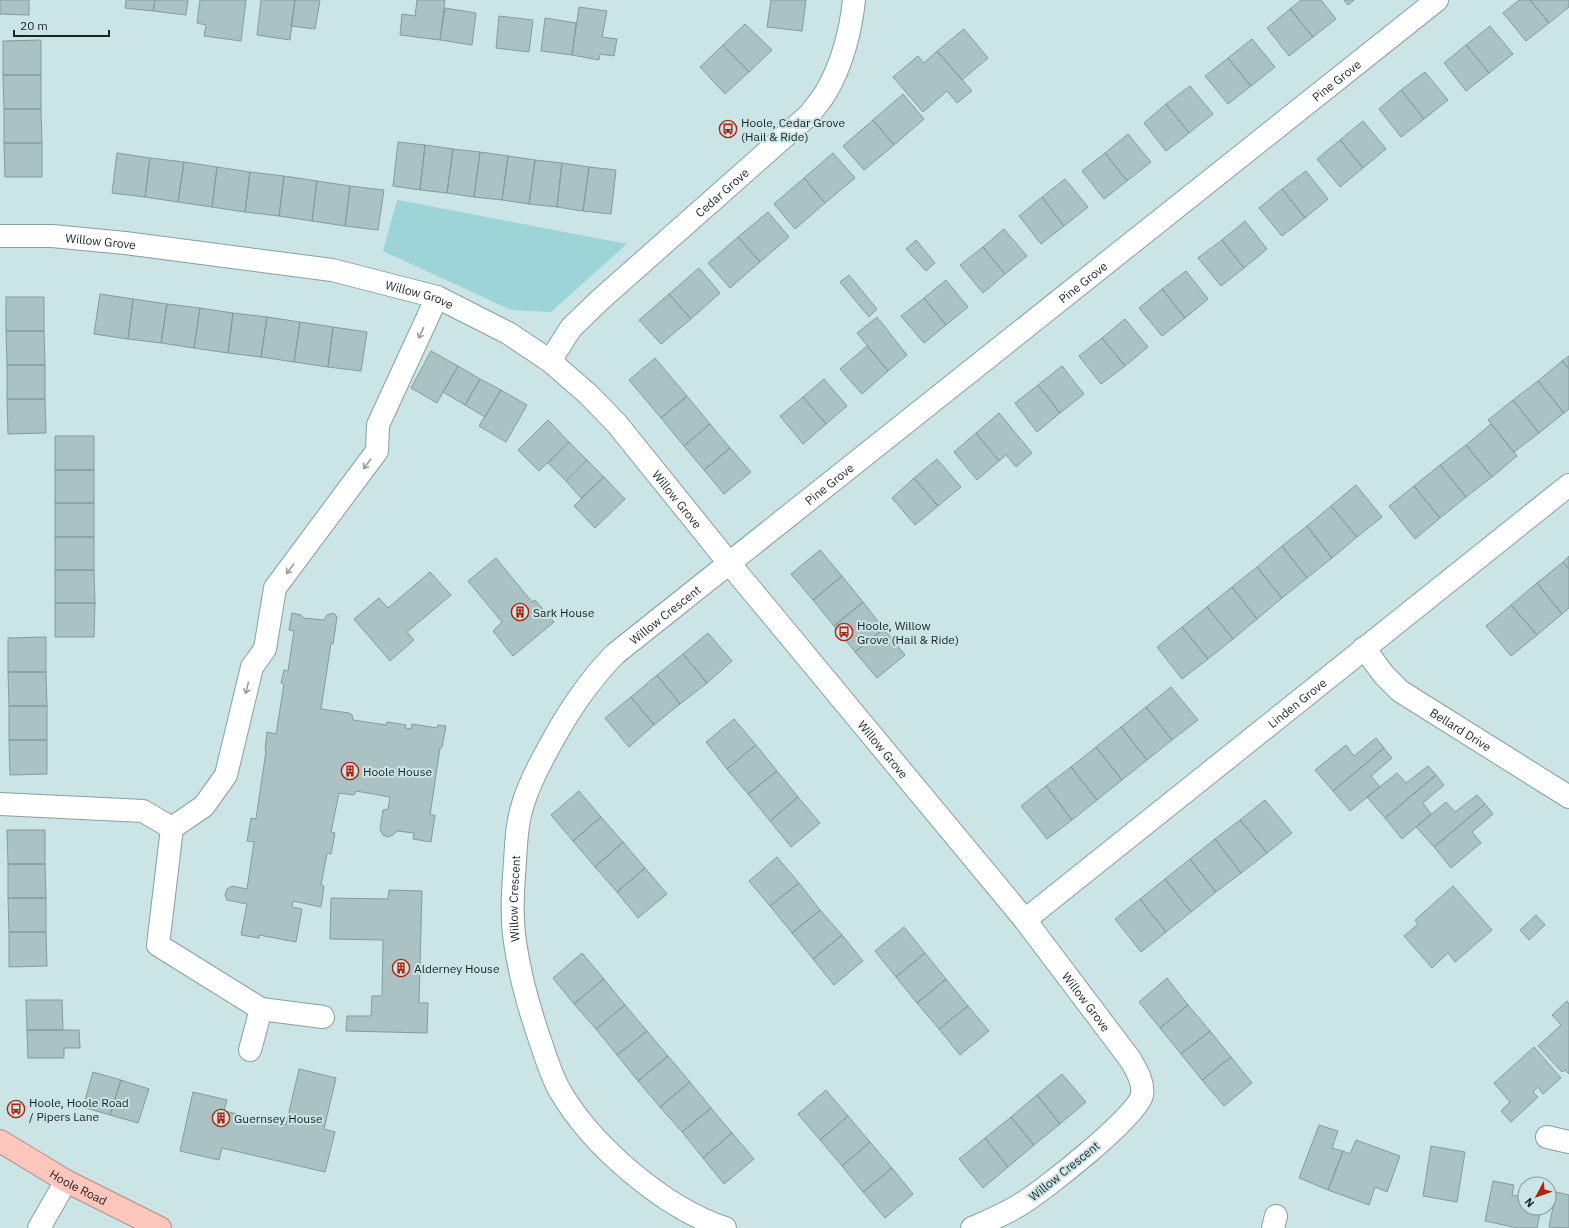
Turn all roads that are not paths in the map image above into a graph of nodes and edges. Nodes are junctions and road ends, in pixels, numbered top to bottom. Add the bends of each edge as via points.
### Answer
1 (854, 0) edge
2 (1437, 0) edge
3 (0, 236) edge
4 (437, 297) junction
5 (550, 361) junction
6 (1569, 485) edge
7 (729, 563) junction
8 (1364, 648) junction
9 (1569, 797) edge
10 (0, 804) edge
11 (172, 828) junction
12 (1025, 920) junction
13 (261, 1009) junction
14 (323, 1017) dead end
15 (250, 1050) dead end
16 (1142, 1096) joint
17 (1548, 1137) dead end
18 (0, 1141) edge
19 (1569, 1142) edge
20 (66, 1181) junction
21 (39, 1228) edge
22 (160, 1228) edge
23 (725, 1228) edge
24 (972, 1228) edge

1 - 5 street, Cedar Grove via 836,72 826,92 810,114 571,328
2 - 7 street, Pine Grove
3 - 4 street, Willow Grove via 52,236 125,243 332,270
4 - 5 street, Willow Grove via 508,333
4 -> 11 street via 378,426 377,451 275,588 265,649 252,667 226,775 204,806
5 - 7 street, Willow Grove via 617,424
6 - 8 street, Linden Grove
7 - 12 street, Willow Grove
7 - 23 street, Willow Crescent via 615,654 578,698 531,780 522,805 516,838 513,913 515,941 529,1005 560,1090 591,1133 633,1173 678,1206 706,1222
8 - 9 street, Bellard Drive via 1384,676 1400,691
8 - 12 street, Linden Grove
10 - 11 street via 143,811
11 - 13 street via 158,945
12 - 16 street, Willow Grove via 1130,1059 1140,1078
13 - 14 street
13 - 15 street
16 - 24 street, Willow Crescent via 1136,1108 1125,1119 1049,1185 1021,1205
17 - 19 street
18 - 20 highway, Hoole Road
20 - 21 street
20 - 22 highway, Hoole Road

